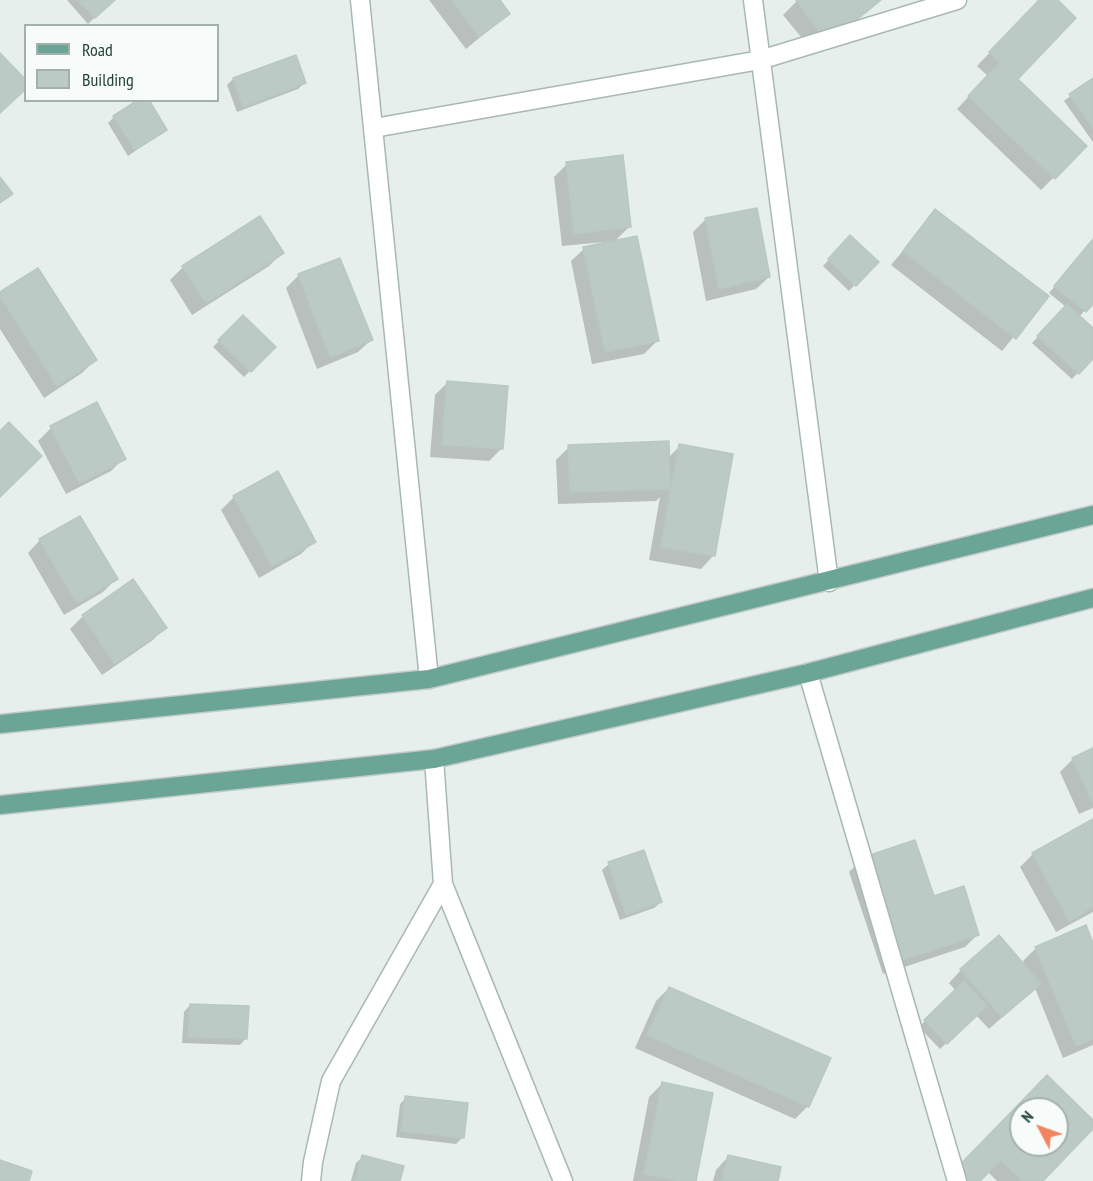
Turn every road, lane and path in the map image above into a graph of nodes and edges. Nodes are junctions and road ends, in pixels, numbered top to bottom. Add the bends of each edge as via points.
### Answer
1 (360, 0) edge
2 (753, 0) edge
3 (957, 0) edge
4 (760, 60) junction
5 (374, 128) junction
6 (1093, 515) edge
7 (829, 582) junction
8 (1093, 598) edge
9 (808, 673) junction
10 (429, 679) junction
11 (0, 724) edge
12 (434, 759) junction
13 (0, 805) edge
14 (443, 884) junction
15 (311, 1181) edge
16 (563, 1181) edge
17 (957, 1181) edge

1 - 5 street
2 - 4 street
3 - 4 street
4 - 5 street
4 - 7 street
5 - 10 street
6 - 7 main road
7 - 10 main road
8 - 9 main road
9 - 12 main road
9 - 17 street
10 - 11 main road
12 - 13 main road
12 - 14 street
14 - 15 street via 331,1081
14 - 16 street

